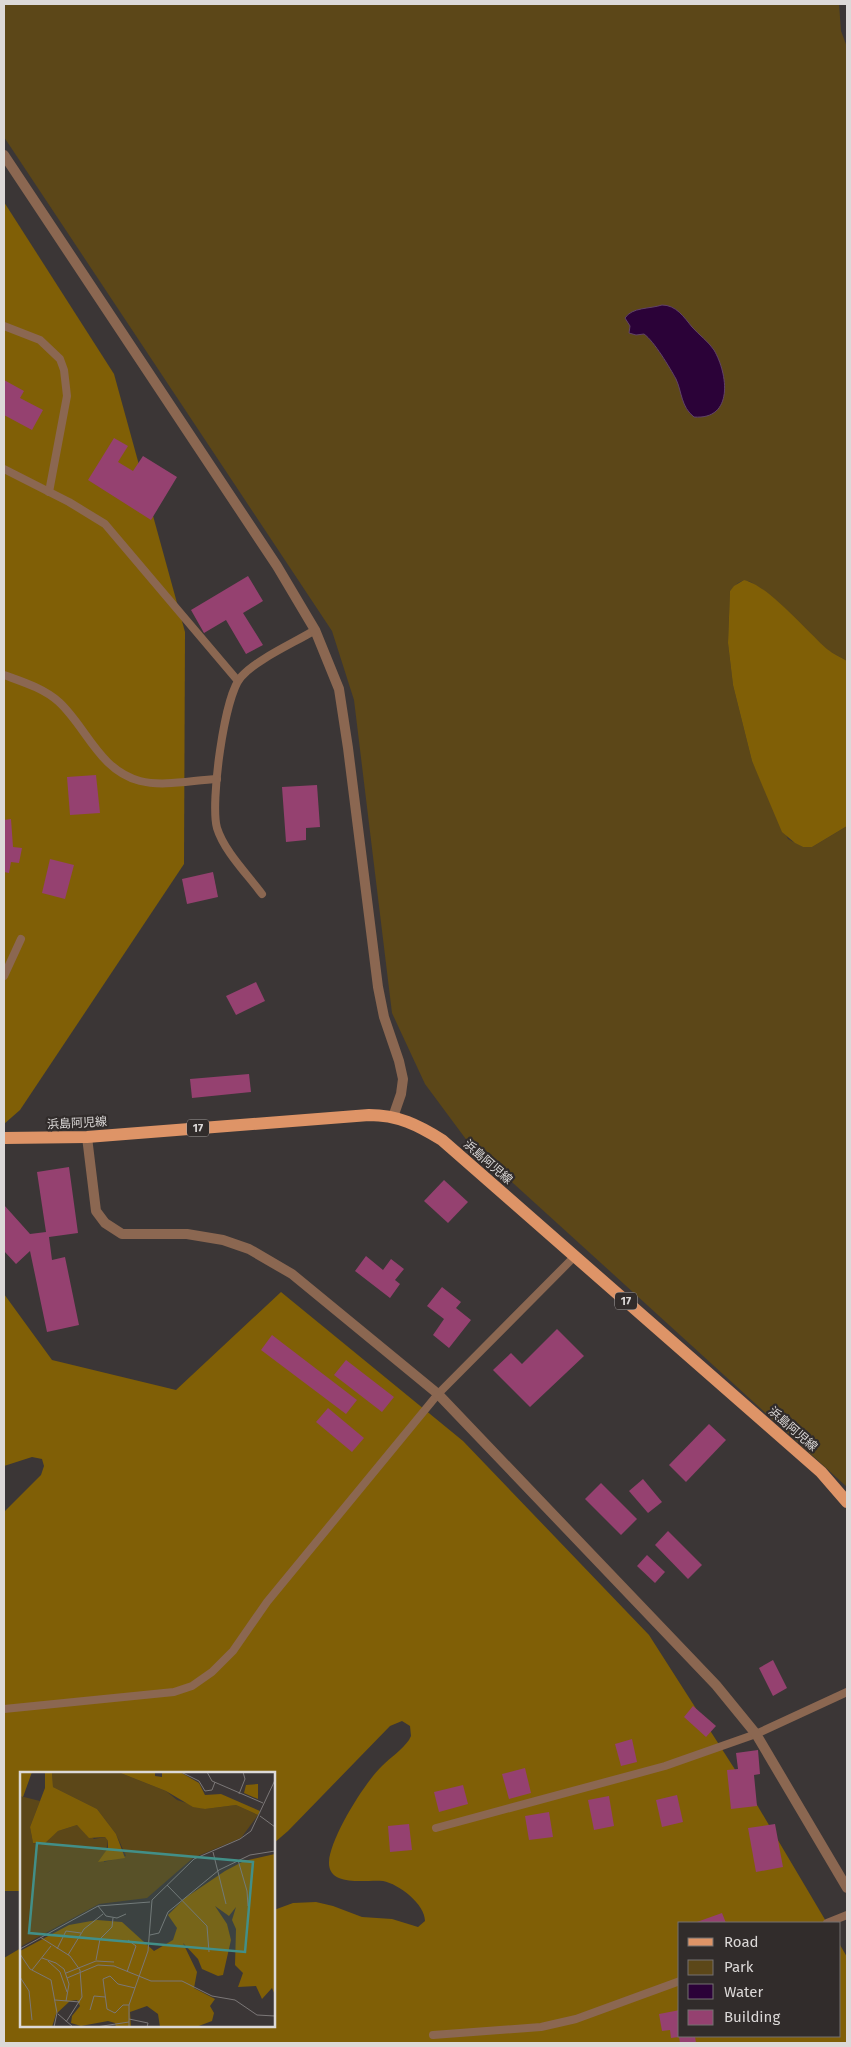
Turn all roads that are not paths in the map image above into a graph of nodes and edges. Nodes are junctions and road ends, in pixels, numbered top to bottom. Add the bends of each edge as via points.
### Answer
1 (4, 155) edge
2 (4, 326) edge
3 (4, 470) edge
4 (50, 492) junction
5 (315, 630) junction
6 (4, 676) edge
7 (238, 681) junction
8 (217, 779) junction
9 (262, 894) dead end
10 (22, 939) dead end
11 (4, 976) edge
12 (393, 1117) junction
13 (87, 1137) junction
14 (4, 1138) edge
15 (575, 1256) junction
16 (438, 1394) junction
17 (847, 1502) edge
18 (847, 1692) edge
19 (4, 1708) edge
20 (756, 1734) junction
21 (436, 1828) dead end
22 (847, 1888) edge
23 (847, 1915) edge
24 (830, 1922) edge
25 (678, 1982) edge
26 (433, 2035) dead end

1 - 5 street via 277,566
2 - 4 lane via 40,340 51,348 64,370 67,396
3 - 4 lane
4 - 7 lane via 89,513 117,536
5 - 7 lane via 249,668
5 - 12 street via 339,688 378,987 403,1079
6 - 8 lane via 49,694 103,758 125,774 153,783
7 - 8 lane via 228,707
8 - 9 lane via 214,813 217,829
10 - 11 lane
12 - 13 main road, 浜島阿児線 / 17 via 369,1115
12 - 15 main road, 浜島阿児線 / 17 via 418,1125 442,1140
13 - 14 main road, 浜島阿児線 / 17
13 - 16 street via 96,1211 110,1228 122,1234 159,1232 207,1236 249,1249 317,1293
15 - 16 lane
15 - 17 main road, 浜島阿児線 / 17 via 821,1472
16 - 19 lane via 267,1602 234,1651 212,1672 192,1686 174,1692
16 - 20 street via 716,1685
18 - 20 lane
20 - 21 lane via 665,1766
20 - 22 street
23 - 24 lane
25 - 26 lane via 576,2019 541,2027

